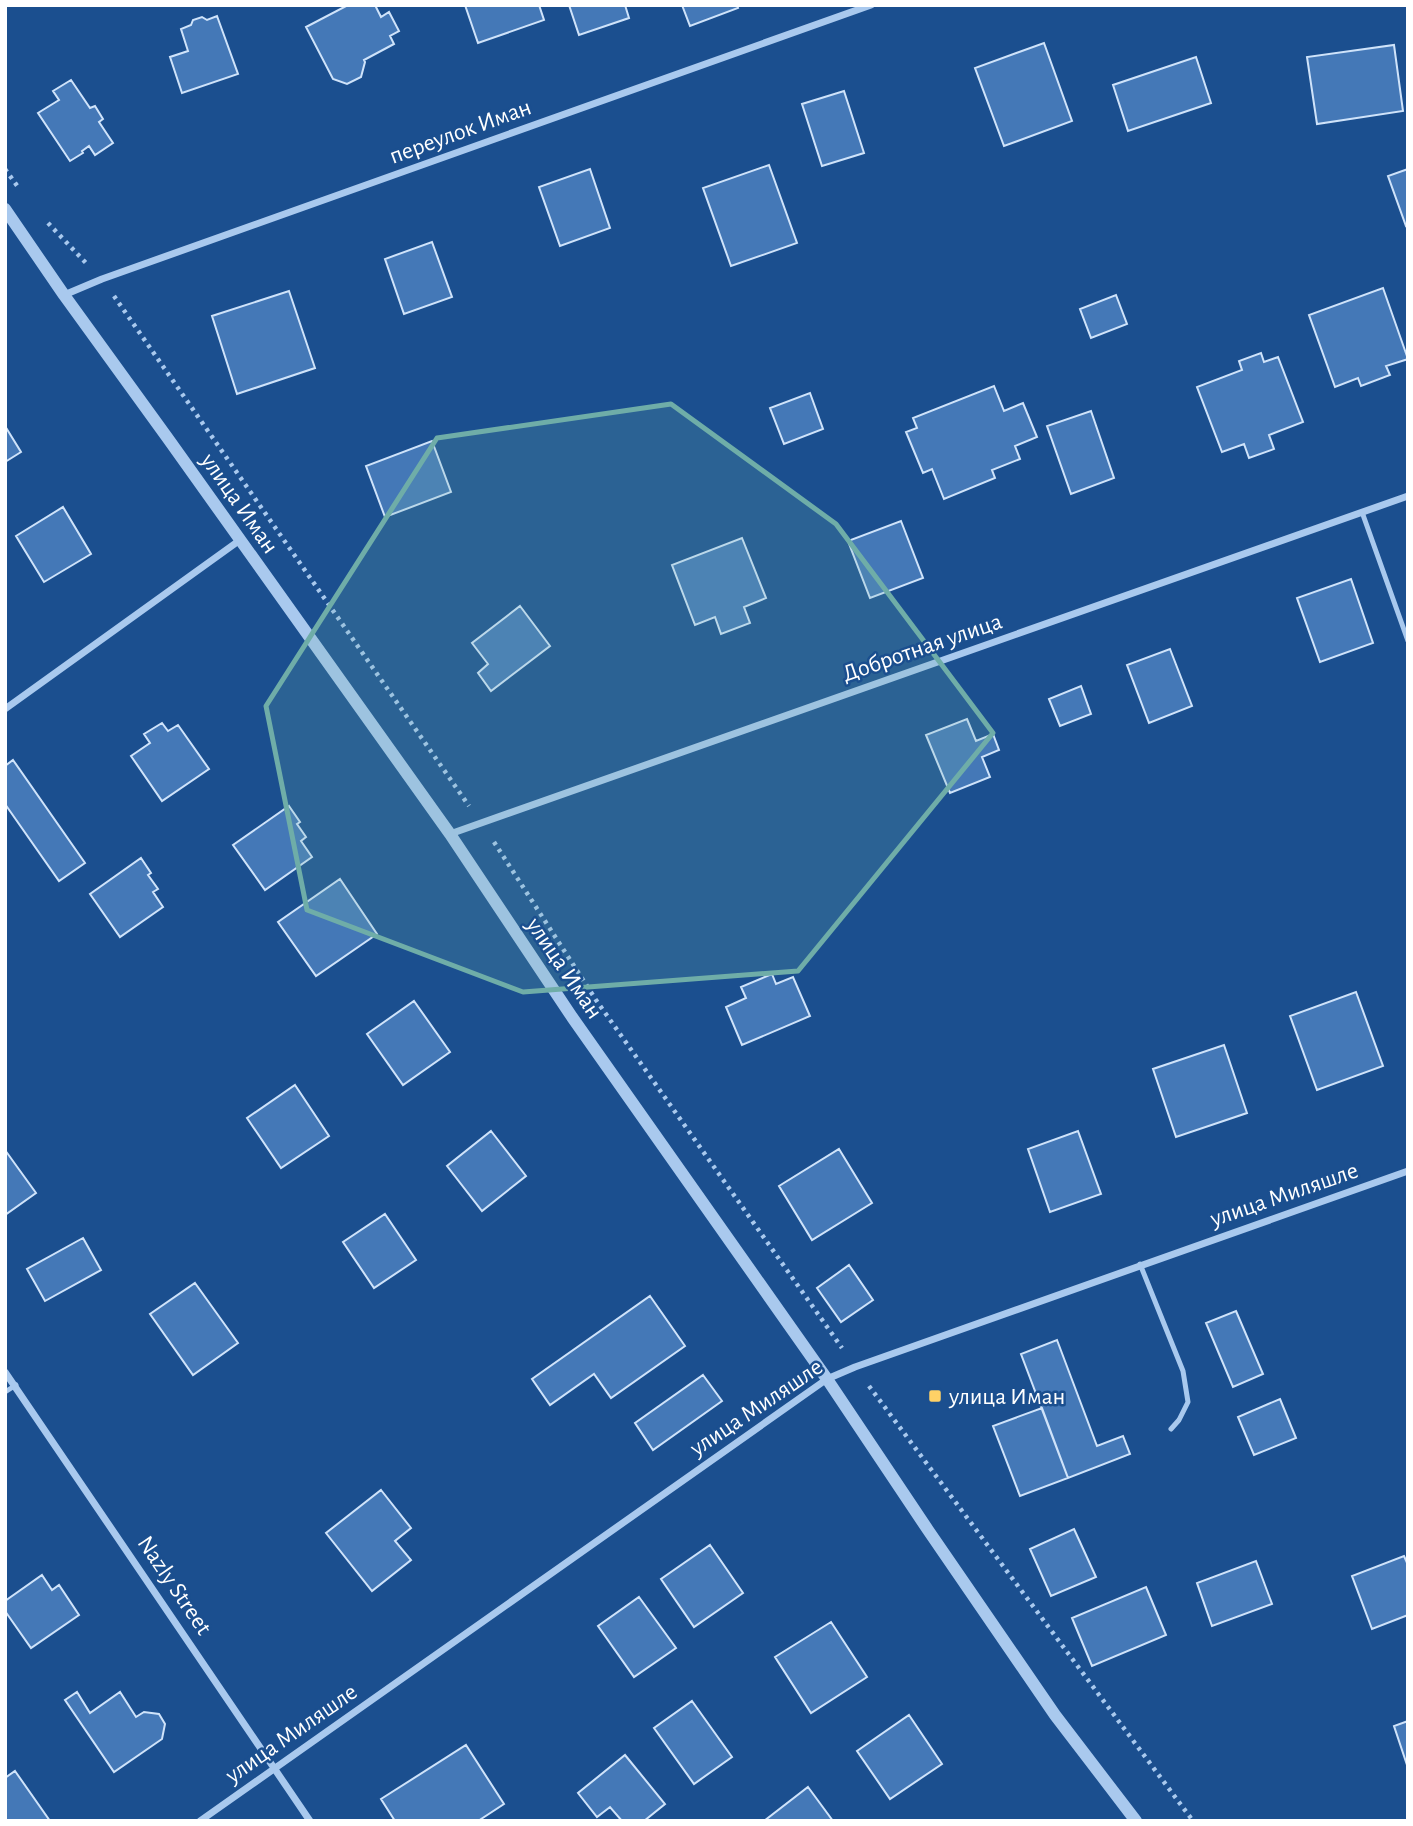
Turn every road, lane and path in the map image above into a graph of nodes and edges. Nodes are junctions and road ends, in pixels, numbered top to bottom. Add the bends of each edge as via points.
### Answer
1 (871, 5) edge
2 (5, 169) edge
3 (19, 188) dead end
4 (5, 209) edge
5 (41, 215) dead end
6 (102, 279) junction
7 (64, 296) junction
8 (1408, 496) edge
9 (1362, 512) junction
10 (240, 540) junction
11 (1408, 642) edge
12 (5, 709) edge
13 (481, 823) junction
14 (450, 834) junction
15 (1408, 1171) edge
16 (1140, 1264) junction
17 (855, 1367) junction
18 (5, 1372) edge
19 (827, 1379) junction
20 (16, 1385) junction
21 (5, 1392) edge
22 (1171, 1429) dead end
23 (276, 1768) junction
24 (200, 1821) edge
25 (310, 1821) edge
26 (1136, 1821) edge
27 (1193, 1821) edge

1 - 6 street, переулок Иман
2 - 3 path
4 - 7 street, улица Иман
5 - 6 path
6 - 7 street, переулок Иман
6 - 13 path
7 - 10 street, улица Иман
8 - 9 street, Добротная улица
9 - 11 lane
9 - 13 street, Добротная улица
10 - 12 street
10 - 14 street, улица Иман
13 - 14 street, Добротная улица
13 - 17 path via 596,1000
14 - 19 street, улица Иман via 572,1017
15 - 16 street, улица Миляшле
16 - 17 street, улица Миляшле
16 - 22 lane via 1183,1371 1188,1402
17 - 19 street, улица Миляшле
17 - 27 path
18 - 20 street, Nazly Street
19 - 23 street, улица Миляшле
19 - 26 street, улица Иман via 1055,1715
20 - 21 lane
20 - 23 street, Nazly Street
23 - 24 street, улица Миляшле
23 - 25 street, Nazly Street

